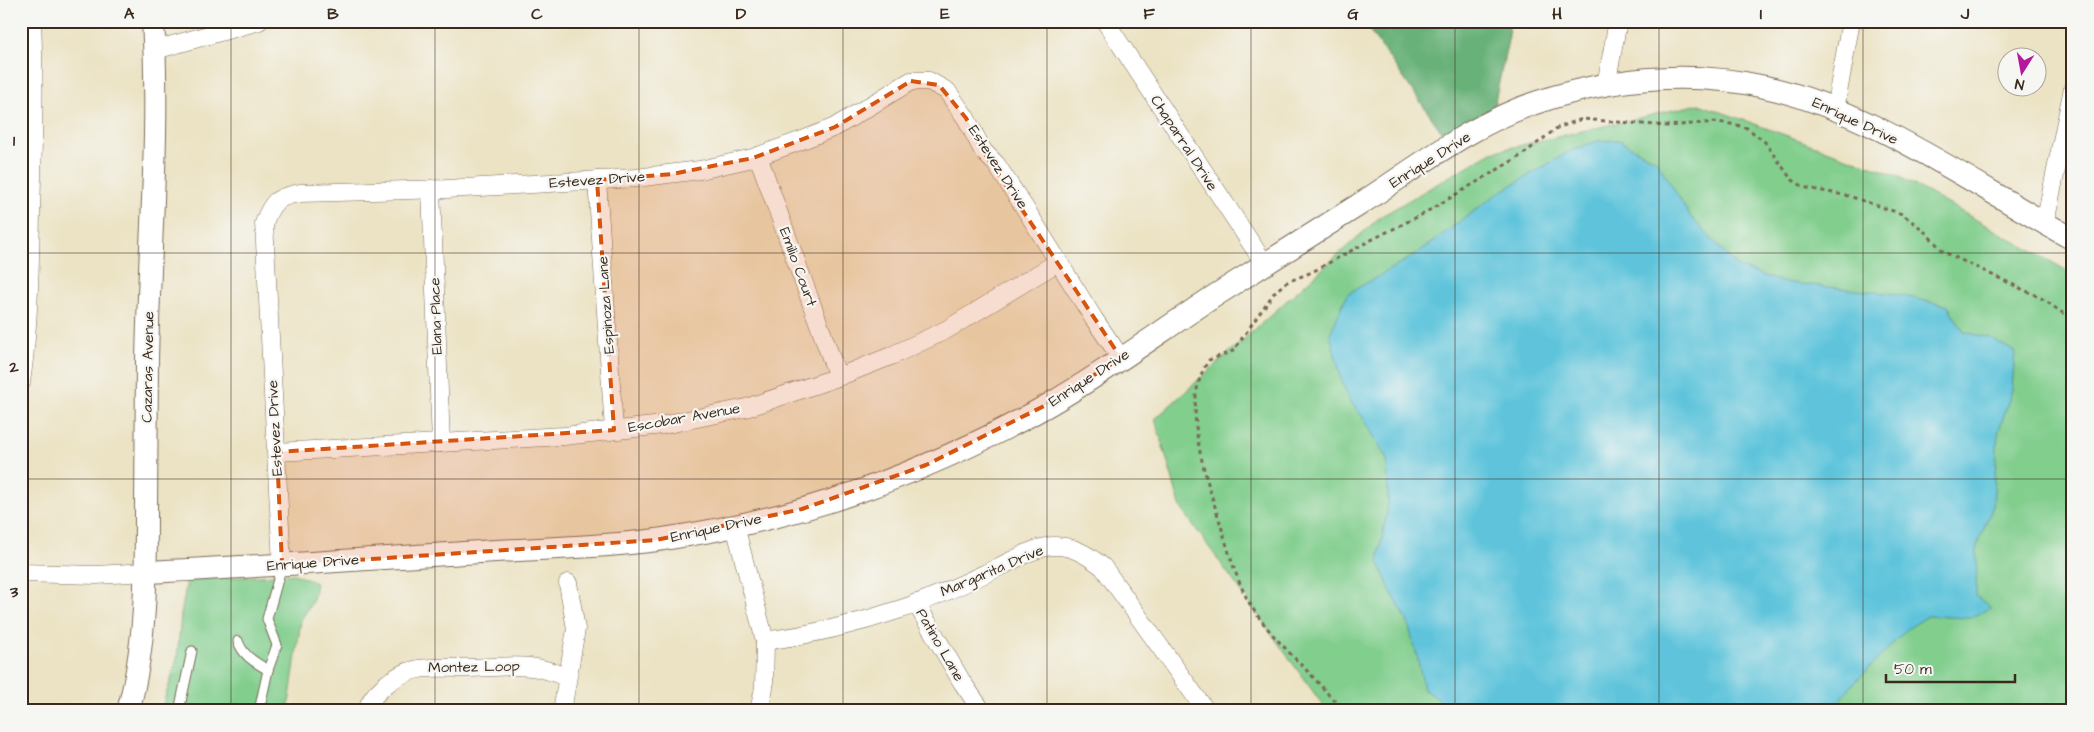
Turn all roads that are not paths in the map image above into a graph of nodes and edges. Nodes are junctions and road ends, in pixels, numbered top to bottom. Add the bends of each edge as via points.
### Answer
1 (32, 21) edge
2 (153, 21) edge
3 (259, 21) edge
4 (1105, 21) edge
5 (1618, 21) edge
6 (1851, 21) edge
7 (155, 50) junction
8 (1606, 85) junction
9 (2073, 88) edge
10 (1834, 108) junction
11 (758, 156) junction
12 (597, 180) junction
13 (431, 190) junction
14 (2045, 223) junction
15 (2073, 239) edge
16 (1058, 262) junction
17 (1264, 263) junction
18 (1121, 358) junction
19 (838, 377) junction
20 (21, 383) edge
21 (614, 430) junction
22 (441, 443) junction
23 (277, 452) junction
24 (735, 526) junction
25 (282, 565) junction
26 (146, 572) junction
27 (21, 573) edge
28 (568, 583) dead end
29 (916, 603) junction
30 (238, 641) dead end
31 (764, 641) junction
32 (192, 651) dead end
33 (268, 670) junction
34 (566, 678) junction
35 (128, 711) edge
36 (179, 711) edge
37 (259, 711) edge
38 (367, 711) edge
39 (562, 711) edge
40 (759, 711) edge
41 (982, 711) edge
42 (1206, 711) edge

1 - 20 street via 30,265
2 - 7 street, Cazaras Avenue
3 - 7 street
4 - 17 street, Chaparral Drive
5 - 8 street
6 - 10 street
7 - 26 street, Cazaras Avenue via 154,196 147,362
8 - 10 street, Enrique Drive via 1664,78 1736,81
8 - 17 street, Enrique Drive via 1539,101 1506,114
9 - 14 street
10 - 14 street, Enrique Drive
11 - 12 street, Estevez Drive via 690,172
11 - 16 street, Estevez Drive via 835,127 911,80 929,81 947,91 955,102
11 - 19 street, Emilio Court
12 - 13 street, Estevez Drive
12 - 21 street, Espinoza Lane
13 - 22 street, Elana Place
13 - 23 street, Estevez Drive via 284,195 268,211 264,223
14 - 15 street, Enrique Drive
16 - 18 street, Estevez Drive
16 - 19 street, Escobar Avenue via 946,330
17 - 18 street, Enrique Drive
18 - 24 street, Enrique Drive via 1048,404 926,465 802,509
19 - 21 street, Escobar Avenue via 746,408 664,425
21 - 22 street, Escobar Avenue
22 - 23 street, Escobar Avenue
23 - 25 street, Estevez Drive
24 - 25 street, Enrique Drive via 656,540 576,548 498,550
24 - 31 street
25 - 26 street, Enrique Drive
25 - 33 lane via 267,620 277,646
26 - 27 street, Enrique Drive via 97,575
26 - 35 street, Cazaras Avenue via 140,654
28 - 34 street via 576,629
29 - 31 street, Margarita Drive via 825,630
29 - 41 street, Patino Lane
29 - 42 street, Margarita Drive via 1039,549 1071,548 1090,556 1103,568
30 - 33 lane via 250,658
31 - 40 street via 764,688
32 - 36 lane
33 - 37 lane
34 - 38 street, Montez Loop via 532,666 413,669 394,677 379,690
34 - 39 street

